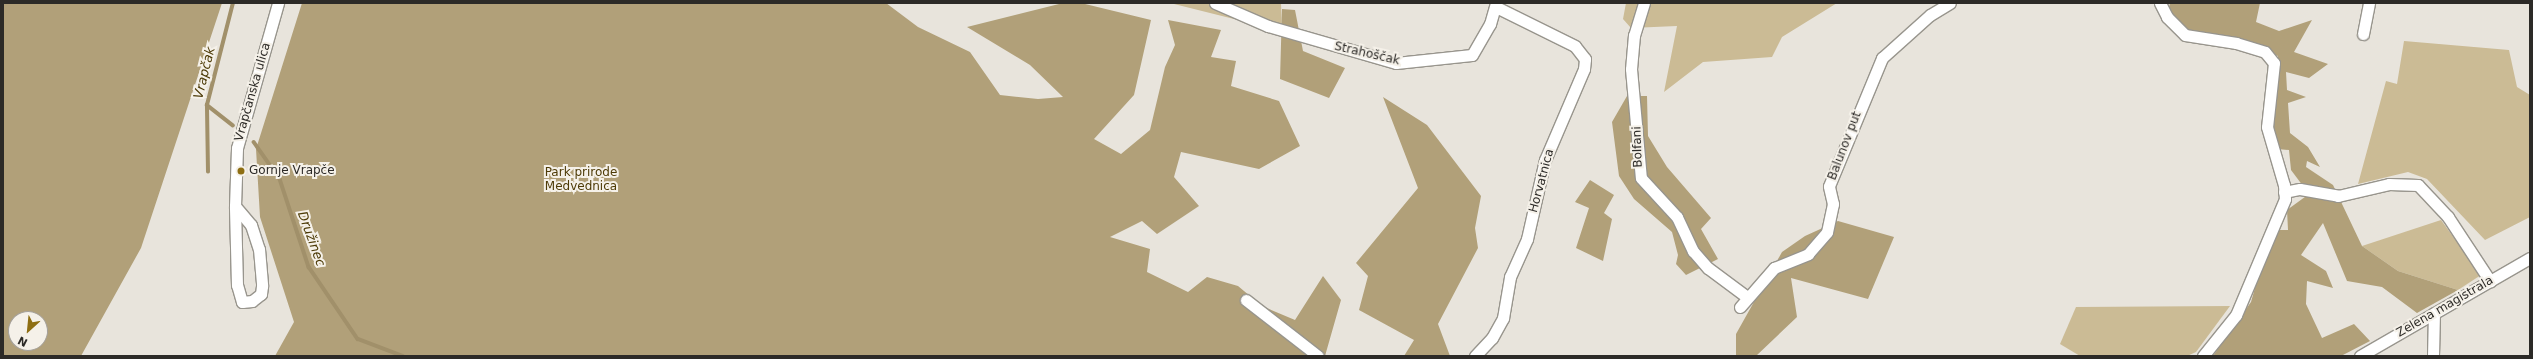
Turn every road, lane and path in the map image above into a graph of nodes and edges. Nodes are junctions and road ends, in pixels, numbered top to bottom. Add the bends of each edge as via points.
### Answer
1 (278, 3) edge
2 (1215, 3) edge
3 (1644, 3) edge
4 (1950, 3) edge
5 (2160, 3) edge
6 (2369, 3) edge
7 (1496, 5) edge
8 (2363, 34) dead end
9 (2284, 192) junction
10 (235, 206) junction
11 (2530, 258) edge
12 (2490, 281) junction
13 (1747, 298) junction
14 (1246, 300) dead end
15 (1740, 307) dead end
16 (2434, 313) junction
17 (1318, 356) edge
18 (1476, 356) edge
19 (2203, 356) edge
20 (2360, 356) edge
21 (2433, 356) edge

1 - 10 street, Vrapčanska ulica via 238,140
2 - 7 street, Strahoščak via 1268,26 1396,63 1472,55
3 - 13 street, Bolfani via 1634,35 1632,70 1641,178 1677,217 1692,251 1708,268
4 - 13 street, Balunov put via 1930,15 1882,58 1829,186 1833,204 1827,232 1808,254 1774,268
5 - 9 street via 2167,18 2185,35 2236,43 2265,52 2274,63 2267,127
6 - 8 street
7 - 18 street, Horvatnica via 1575,46 1585,59 1584,69 1546,160 1527,239 1510,277 1503,318 1492,338
9 - 12 street via 2300,189 2338,196 2389,184 2418,185 2448,217
9 - 19 street via 2285,199 2236,316
10 - 10 street, Vrapčanska ulica via 237,285 242,302 252,301 261,294 259,249 251,225
11 - 12 street, Zelena magistrala
12 - 16 street, Zelena magistrala
13 - 15 street, Balunov put
14 - 17 street
16 - 20 street, Zelena magistrala
16 - 21 street

